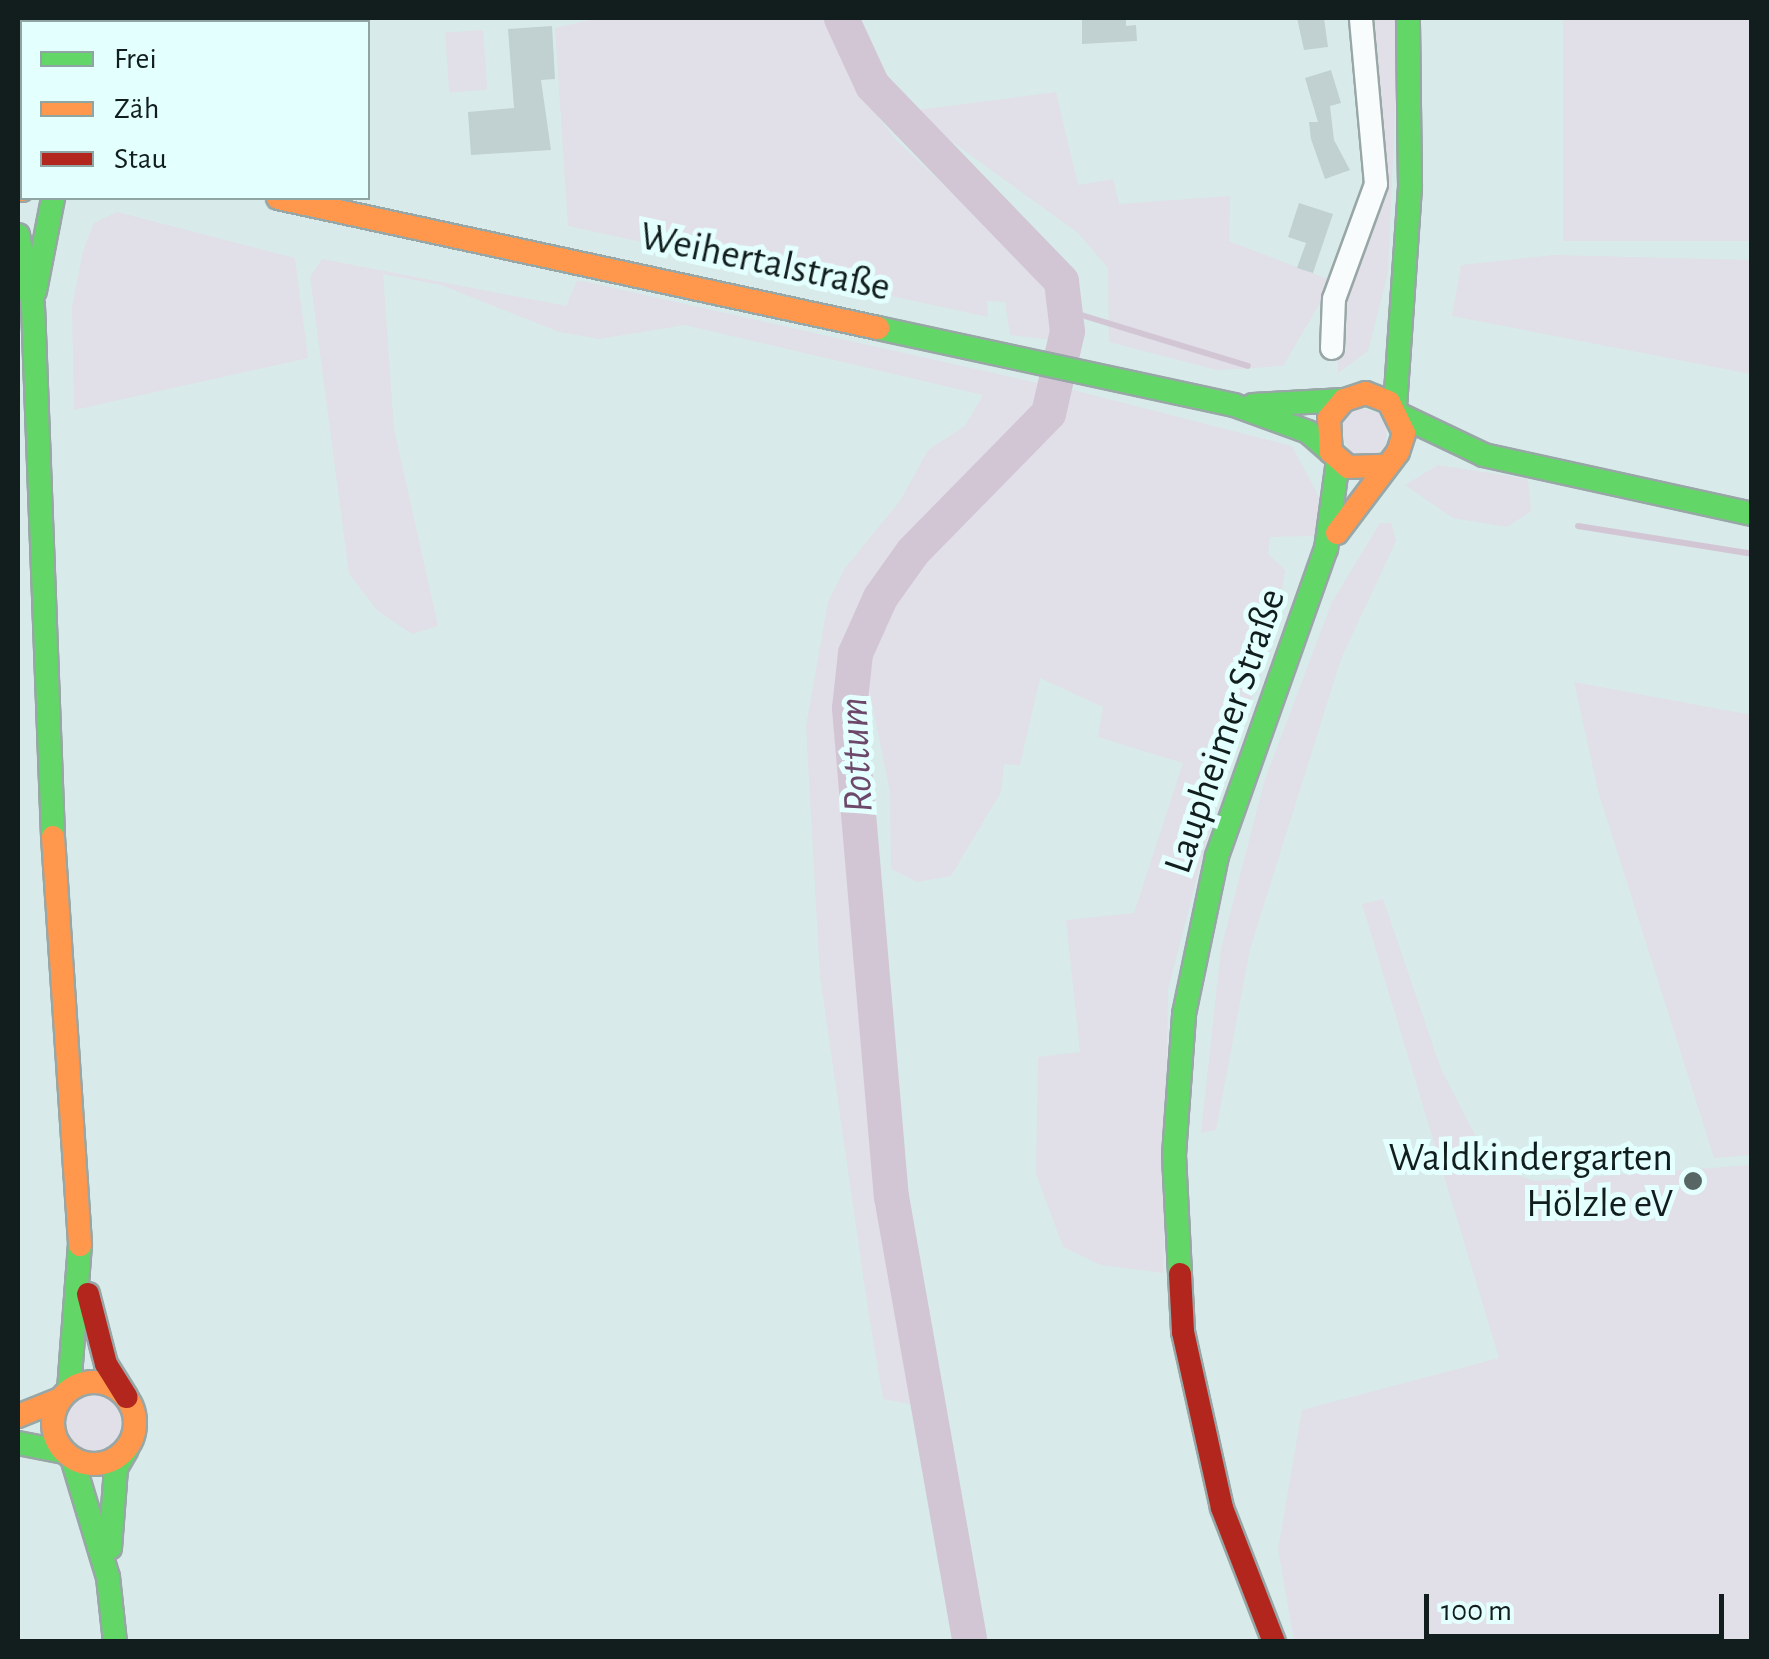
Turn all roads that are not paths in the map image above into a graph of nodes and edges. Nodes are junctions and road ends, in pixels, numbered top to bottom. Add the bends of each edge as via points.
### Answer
1 (1362, 18) edge
2 (1408, 18) edge
3 (53, 200) edge
4 (287, 200) edge
5 (18, 235) edge
6 (1402, 276) junction
7 (33, 306) junction
8 (1332, 348) dead end
9 (1349, 397) junction
10 (1234, 405) junction
11 (1397, 411) junction
12 (1484, 454) junction
13 (1334, 456) junction
14 (1388, 463) junction
15 (1752, 514) edge
16 (1326, 549) junction
17 (80, 1251) junction
18 (64, 1394) junction
19 (128, 1398) junction
20 (18, 1416) edge
21 (18, 1444) edge
22 (127, 1449) junction
23 (68, 1455) junction
24 (108, 1577) junction
25 (115, 1642) edge
26 (1274, 1642) edge

1 - 8 street via 1376,184 1334,299
2 - 6 main road via 1410,186
3 - 7 main road
4 - 10 main road, Weihertalstraße
5 - 7 main road
6 - 9 main road
6 - 11 main road
7 - 17 main road via 47,749
9 - 10 main road, Weihertalstraße
9 - 11 main road via 1378,396
9 - 13 main road via 1329,418
10 - 13 main road, Weihertalstraße via 1308,432
11 - 12 main road
11 - 14 main road via 1404,433
12 - 14 main road
12 - 15 main road
13 - 14 main road via 1361,471
13 - 16 main road, Laupheimer Straße
14 - 16 main road, Laupheimer Straße
16 - 26 main road, Laupheimer Straße via 1216,856 1184,1014 1174,1155 1183,1332 1202,1428 1222,1508
17 - 18 main road
17 - 19 main road via 106,1364
18 - 19 main road via 106,1383
18 - 20 main road
18 - 23 main road via 52,1422
19 - 22 main road via 135,1423
21 - 23 main road
22 - 23 main road via 96,1464
22 - 24 main road via 116,1468
23 - 24 main road
24 - 25 main road

